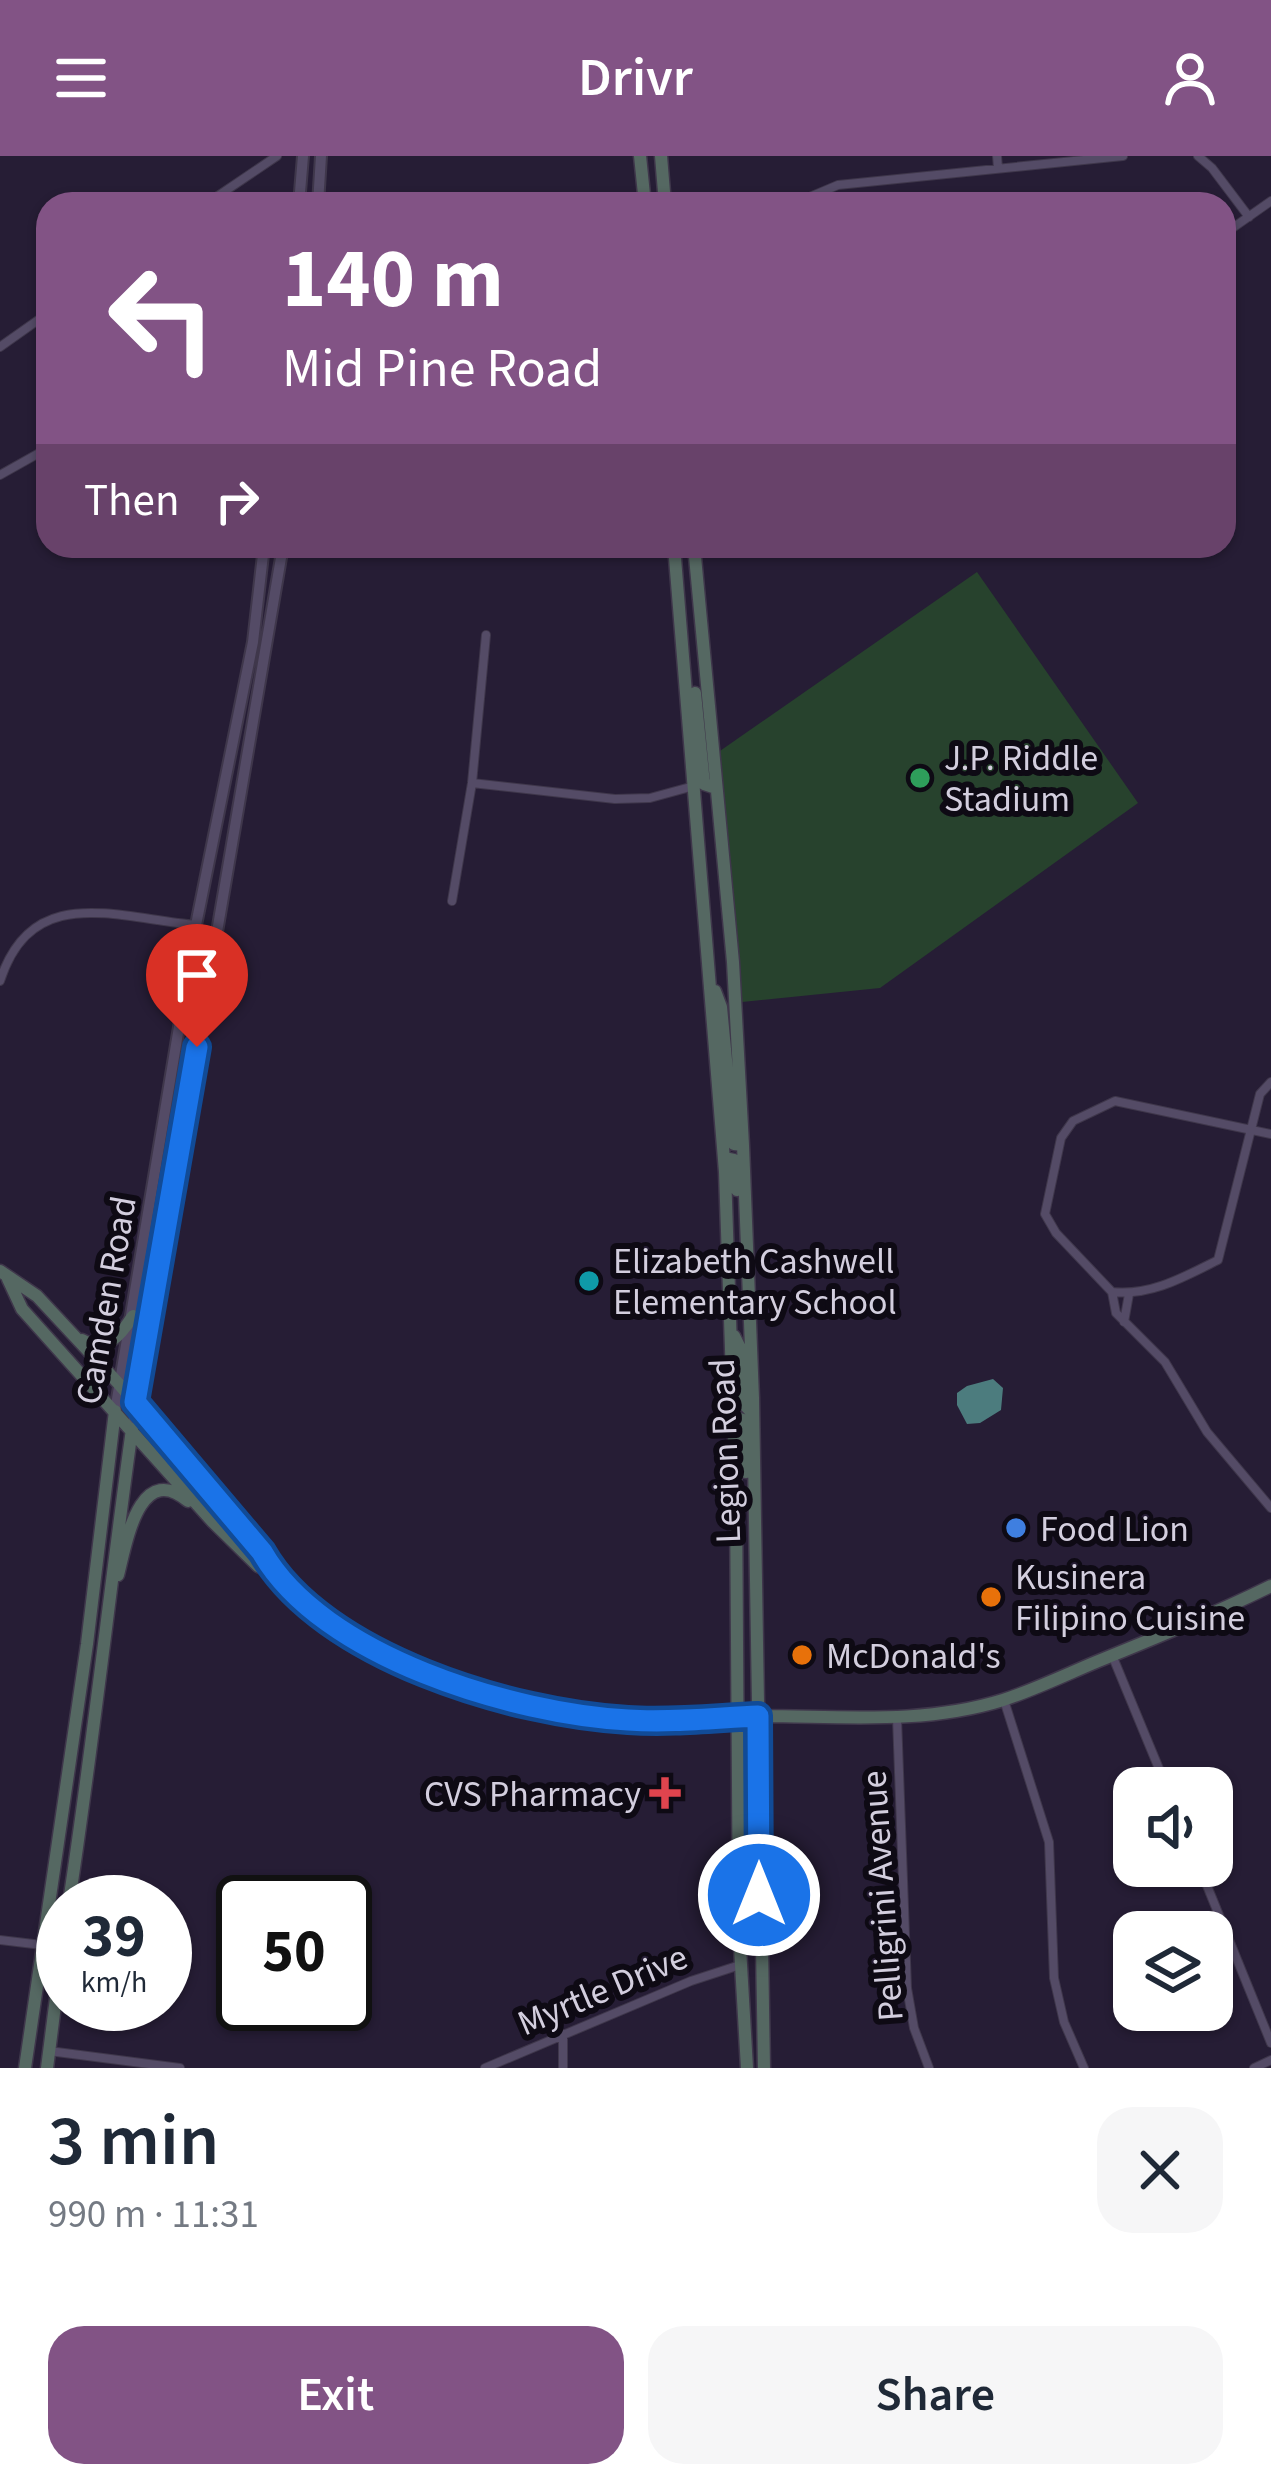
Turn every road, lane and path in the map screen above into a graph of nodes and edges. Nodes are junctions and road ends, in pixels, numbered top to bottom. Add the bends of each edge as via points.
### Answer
1 (277, 156) edge
2 (303, 156) edge
3 (321, 156) edge
4 (640, 156) edge
5 (661, 156) edge
6 (997, 156) edge
7 (1123, 156) edge
8 (1198, 156) edge
9 (998, 168) junction
10 (224, 192) edge
11 (300, 192) edge
12 (319, 192) edge
13 (644, 192) edge
14 (663, 192) edge
15 (820, 192) edge
16 (1230, 192) edge
17 (1236, 200) edge
18 (1271, 201) edge
19 (1249, 217) junction
20 (1236, 226) edge
21 (36, 322) edge
22 (0, 347) edge
23 (36, 455) edge
24 (0, 476) edge
25 (263, 558) edge
26 (281, 558) edge
27 (675, 558) edge
28 (693, 558) edge
29 (486, 635) dead end
30 (682, 640) junction
31 (472, 782) junction
32 (694, 786) junction
33 (716, 788) junction
34 (452, 901) dead end
35 (196, 925) junction
36 (709, 973) junction
37 (0, 981) edge
38 (1271, 1082) edge
39 (1251, 1130) junction
40 (1271, 1135) edge
41 (743, 1145) junction
42 (724, 1158) junction
43 (4, 1275) edge
44 (1112, 1292) junction
45 (1129, 1294) junction
46 (749, 1304) junction
47 (1112, 1304) junction
48 (1127, 1308) junction
49 (133, 1316) junction
50 (1124, 1322) junction
51 (730, 1330) junction
52 (74, 1336) junction
53 (119, 1384) junction
54 (135, 1402) junction
55 (116, 1411) junction
56 (753, 1414) junction
57 (734, 1417) junction
58 (132, 1429) junction
59 (1271, 1508) edge
60 (213, 1522) junction
61 (756, 1544) junction
62 (274, 1574) junction
63 (1271, 1586) edge
64 (103, 1634) junction
65 (1112, 1655) junction
66 (1004, 1700) junction
67 (758, 1716) junction
68 (736, 1717) junction
69 (897, 1718) junction
70 (1158, 1767) edge
71 (54, 1875) edge
72 (73, 1875) edge
73 (1207, 1887) edge
74 (0, 1940) edge
75 (36, 1945) edge
76 (741, 1965) junction
77 (36, 1996) edge
78 (52, 2031) edge
79 (562, 2034) junction
80 (1271, 2044) edge
81 (49, 2051) junction
82 (1271, 2060) edge
83 (30, 2068) edge
84 (47, 2068) edge
85 (180, 2068) edge
86 (485, 2068) edge
87 (563, 2068) edge
88 (747, 2068) edge
89 (764, 2068) edge
90 (929, 2068) edge
91 (1084, 2068) edge
92 (1254, 2068) edge

1 - 10 street
2 - 11 street
3 - 12 street
4 - 13 main road
5 - 14 main road
6 - 9 street
7 - 9 street
8 - 16 street
9 - 15 street
17 - 19 street
18 - 19 street
19 - 20 street
21 - 22 street
23 - 24 street
25 - 35 street, Camden Road
26 - 54 street, Camden Road
27 - 30 main road, Legion Road
28 - 33 main road, Legion Road
29 - 31 street
30 - 32 main road, Legion Road
30 - 33 main road via 691,657 704,784
31 - 32 street via 615,799
31 - 34 street
32 - 36 main road, Legion Road
33 - 41 main road, Legion Road
35 - 37 street via 104,914 41,921 14,946
35 - 49 street, Camden Road
36 - 41 main road via 721,1006 734,1141
36 - 42 main road, Legion Road
38 - 39 street
39 - 40 street
39 - 44 street via 1115,1101 1073,1121 1061,1138 1045,1214
39 - 45 street via 1218,1260
41 - 46 main road, Legion Road
42 - 46 main road via 735,1163
42 - 51 main road, Legion Road
43 - 52 main road
43 - 55 main road via 22,1309
44 - 45 street
44 - 47 street
45 - 48 street
46 - 56 main road, Legion Road
47 - 48 street
47 - 50 street
48 - 50 street
49 - 52 main road via 101,1345
49 - 53 street, Camden Road
50 - 59 street via 1165,1362 1207,1432
51 - 56 main road via 740,1348 744,1407
51 - 57 main road, Legion Road
52 - 53 main road
53 - 54 main road
53 - 55 street, Camden Road
54 - 58 street, Camden Road
54 - 62 main road
55 - 58 main road
55 - 71 main road, Camden Road
56 - 61 main road, Legion Road
57 - 61 main road via 743,1420
57 - 68 main road, Legion Road
58 - 60 main road
58 - 64 main road, Camden Road
60 - 62 main road
60 - 64 main road via 170,1490 139,1505
61 - 67 main road, Legion Road
62 - 68 main road via 358,1639 480,1693 616,1720
63 - 65 main road
64 - 72 main road, Camden Road
65 - 66 main road
65 - 70 street
66 - 69 main road
66 - 91 street via 1049,1842 1054,1978
67 - 68 main road
67 - 69 main road
67 - 89 main road, Legion Road
68 - 76 main road, Legion Road
69 - 90 street, Pelligrini Avenue via 907,1988
73 - 80 street
74 - 75 street
76 - 79 street, Myrtle Drive
76 - 88 main road, Legion Road
77 - 83 main road, Camden Road
78 - 81 main road
79 - 86 street, Myrtle Drive
79 - 87 street
81 - 84 main road
81 - 85 street
82 - 92 street

